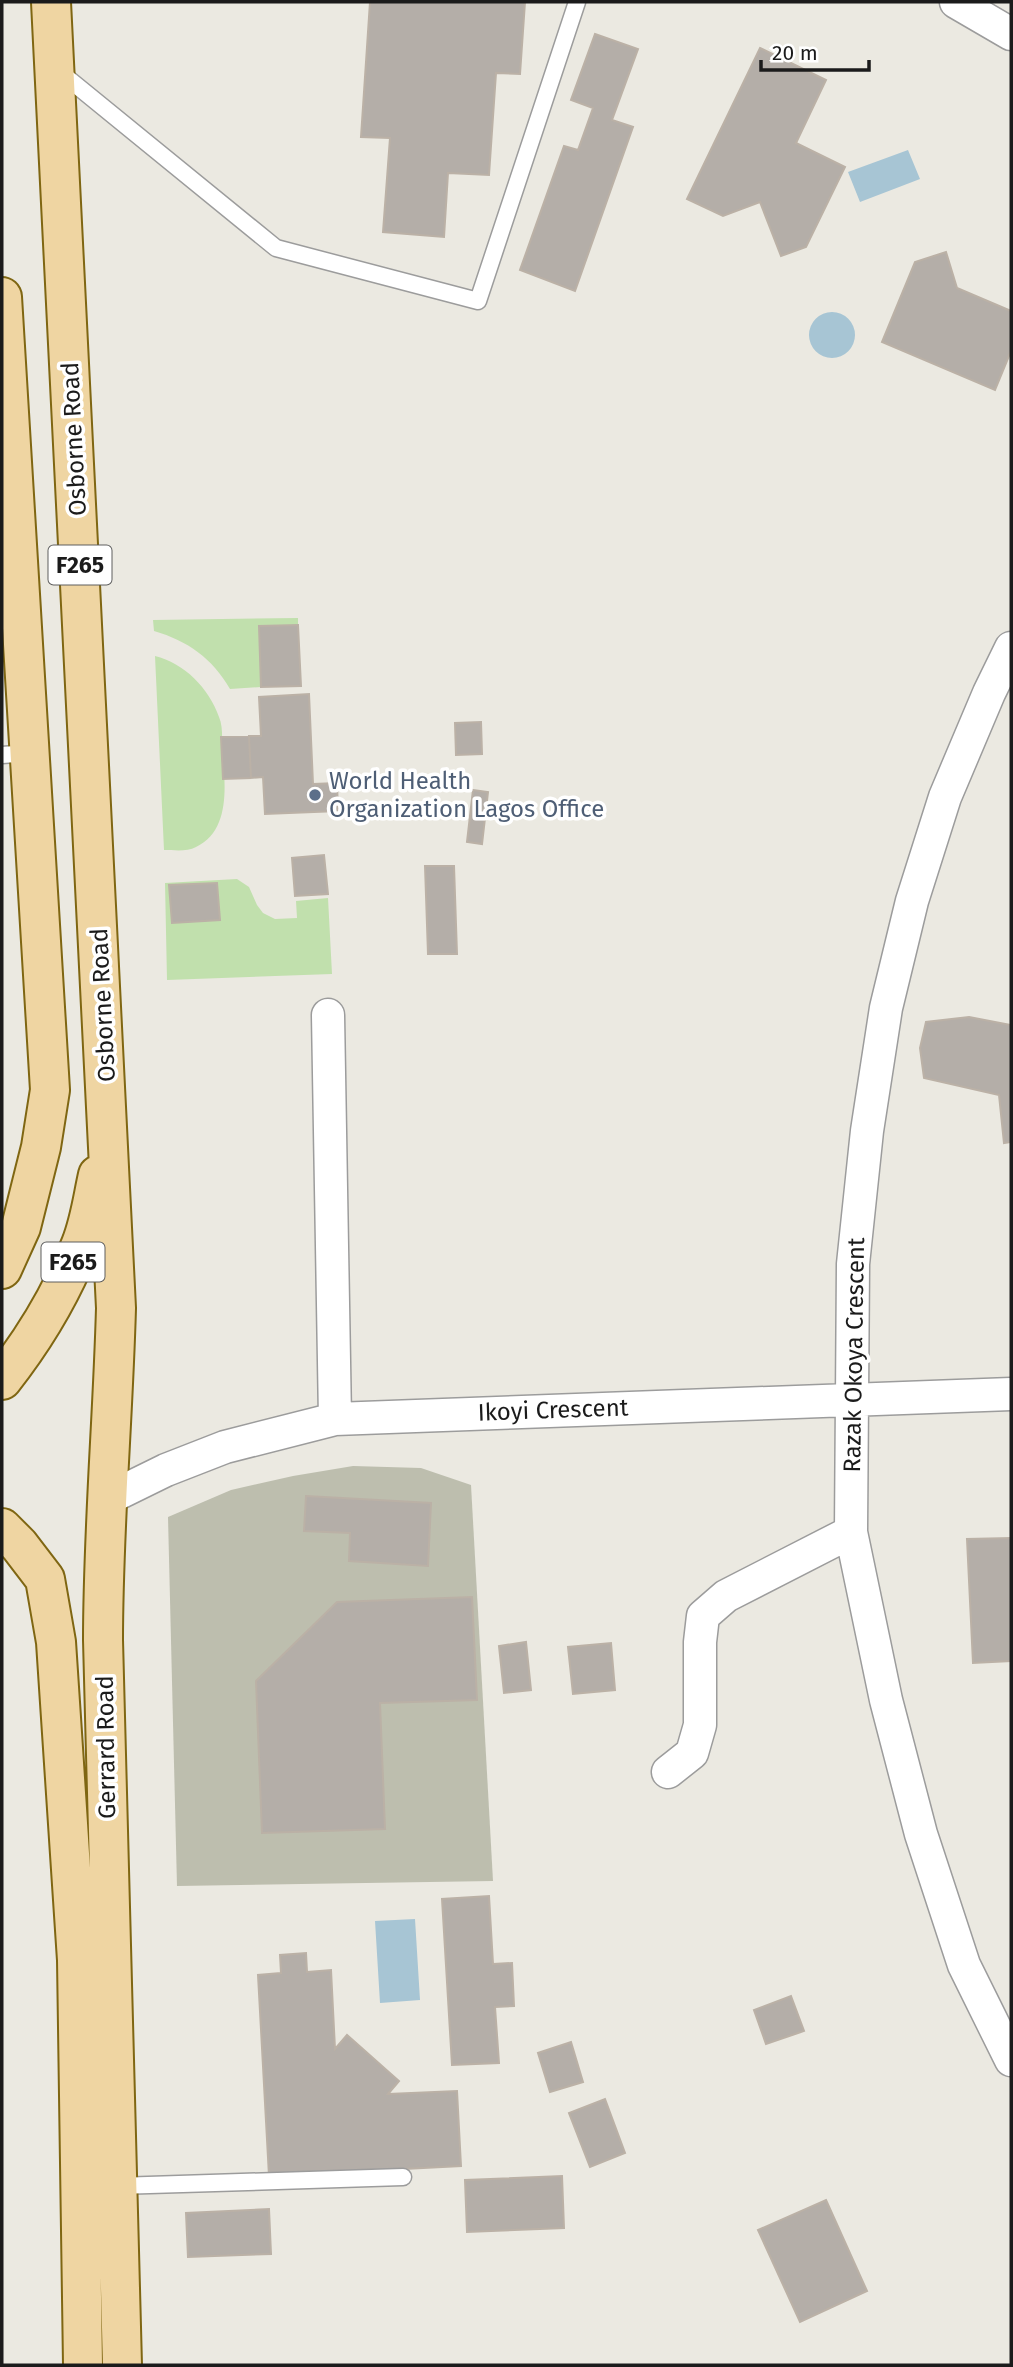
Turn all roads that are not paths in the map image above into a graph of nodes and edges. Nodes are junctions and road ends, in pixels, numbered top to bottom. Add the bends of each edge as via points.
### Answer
1 (51, 2) edge
2 (577, 2) edge
3 (956, 2) edge
4 (1011, 34) edge
5 (55, 68) junction
6 (2, 297) edge
7 (1011, 648) edge
8 (15, 754) edge
9 (327, 1016) dead end
10 (109, 1128) junction
11 (2, 1269) edge
12 (2, 1380) edge
13 (1011, 1394) edge
14 (851, 1400) junction
15 (335, 1419) junction
16 (108, 1498) junction
17 (2, 1528) edge
18 (851, 1532) junction
19 (668, 1772) dead end
20 (1011, 2060) edge
21 (403, 2177) dead end
22 (117, 2186) junction
23 (83, 2365) edge
24 (122, 2365) edge

1 - 5 main road, Osborne Road / F265
2 - 5 lane via 478,301 276,248
3 - 4 street
5 - 10 main road, Osborne Road / F265
6 - 8 main road, F265
7 - 14 street, Razak Okoya Crescent via 945,797 912,901 886,1008 853,1264
8 - 11 main road, F265 via 50,1090 21,1227
9 - 15 street
10 - 12 main road, F265 via 82,1242 52,1307
10 - 16 main road, Gerrard Road via 117,1308
13 - 14 street, Ikoyi Crescent
14 - 15 street, Ikoyi Crescent
14 - 18 street, Razak Okoya Crescent
15 - 16 street, Ikoyi Crescent via 225,1447
16 - 22 main road, Gerrard Road via 103,1628
17 - 23 main road, Gerrard Road via 45,1578 56,1642 77,1960
18 - 19 street via 726,1596 703,1616 700,1725 692,1753
18 - 20 street, Razak Okoya Crescent via 920,1834 964,1965
21 - 22 lane
22 - 24 main road, Gerrard Road

